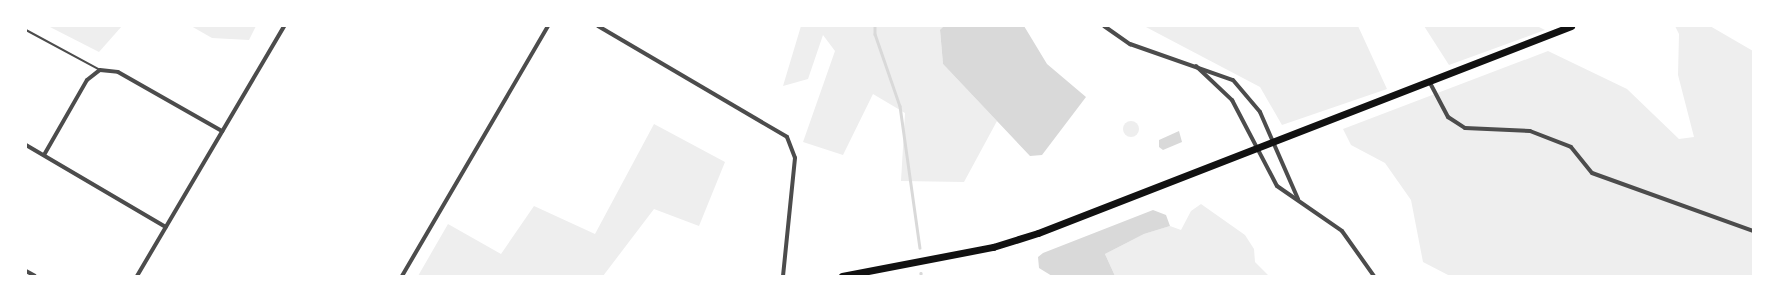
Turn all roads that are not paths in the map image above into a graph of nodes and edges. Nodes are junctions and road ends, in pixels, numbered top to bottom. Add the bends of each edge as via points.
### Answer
1 (284, 26) edge
2 (548, 26) edge
3 (598, 26) edge
4 (1104, 26) edge
5 (1571, 26) edge
6 (26, 30) edge
7 (1196, 66) junction
8 (100, 70) junction
9 (1429, 81) junction
10 (222, 131) junction
11 (1273, 140) junction
12 (26, 145) edge
13 (1258, 147) junction
14 (44, 155) junction
15 (1298, 199) junction
16 (166, 227) junction
17 (1753, 231) edge
18 (26, 271) edge
19 (35, 276) edge
20 (137, 276) edge
21 (402, 276) edge
22 (784, 276) edge
23 (842, 276) edge
24 (1374, 276) edge

1 - 10 street
2 - 21 street
3 - 22 street via 787,137 795,158
4 - 7 street via 1130,44
5 - 9 main road
6 - 8 lane
7 - 11 street via 1222,74 1243,90 1260,112
7 - 13 street via 1232,100
8 - 10 street via 118,72
8 - 14 street via 87,80
9 - 11 main road
9 - 17 street via 1448,117 1466,128 1530,131 1571,147 1592,173
10 - 16 street
11 - 13 main road
11 - 15 street
12 - 14 street
13 - 15 street via 1277,186
13 - 23 main road via 993,247
14 - 16 street
15 - 24 street via 1342,231
16 - 20 street
18 - 19 street

